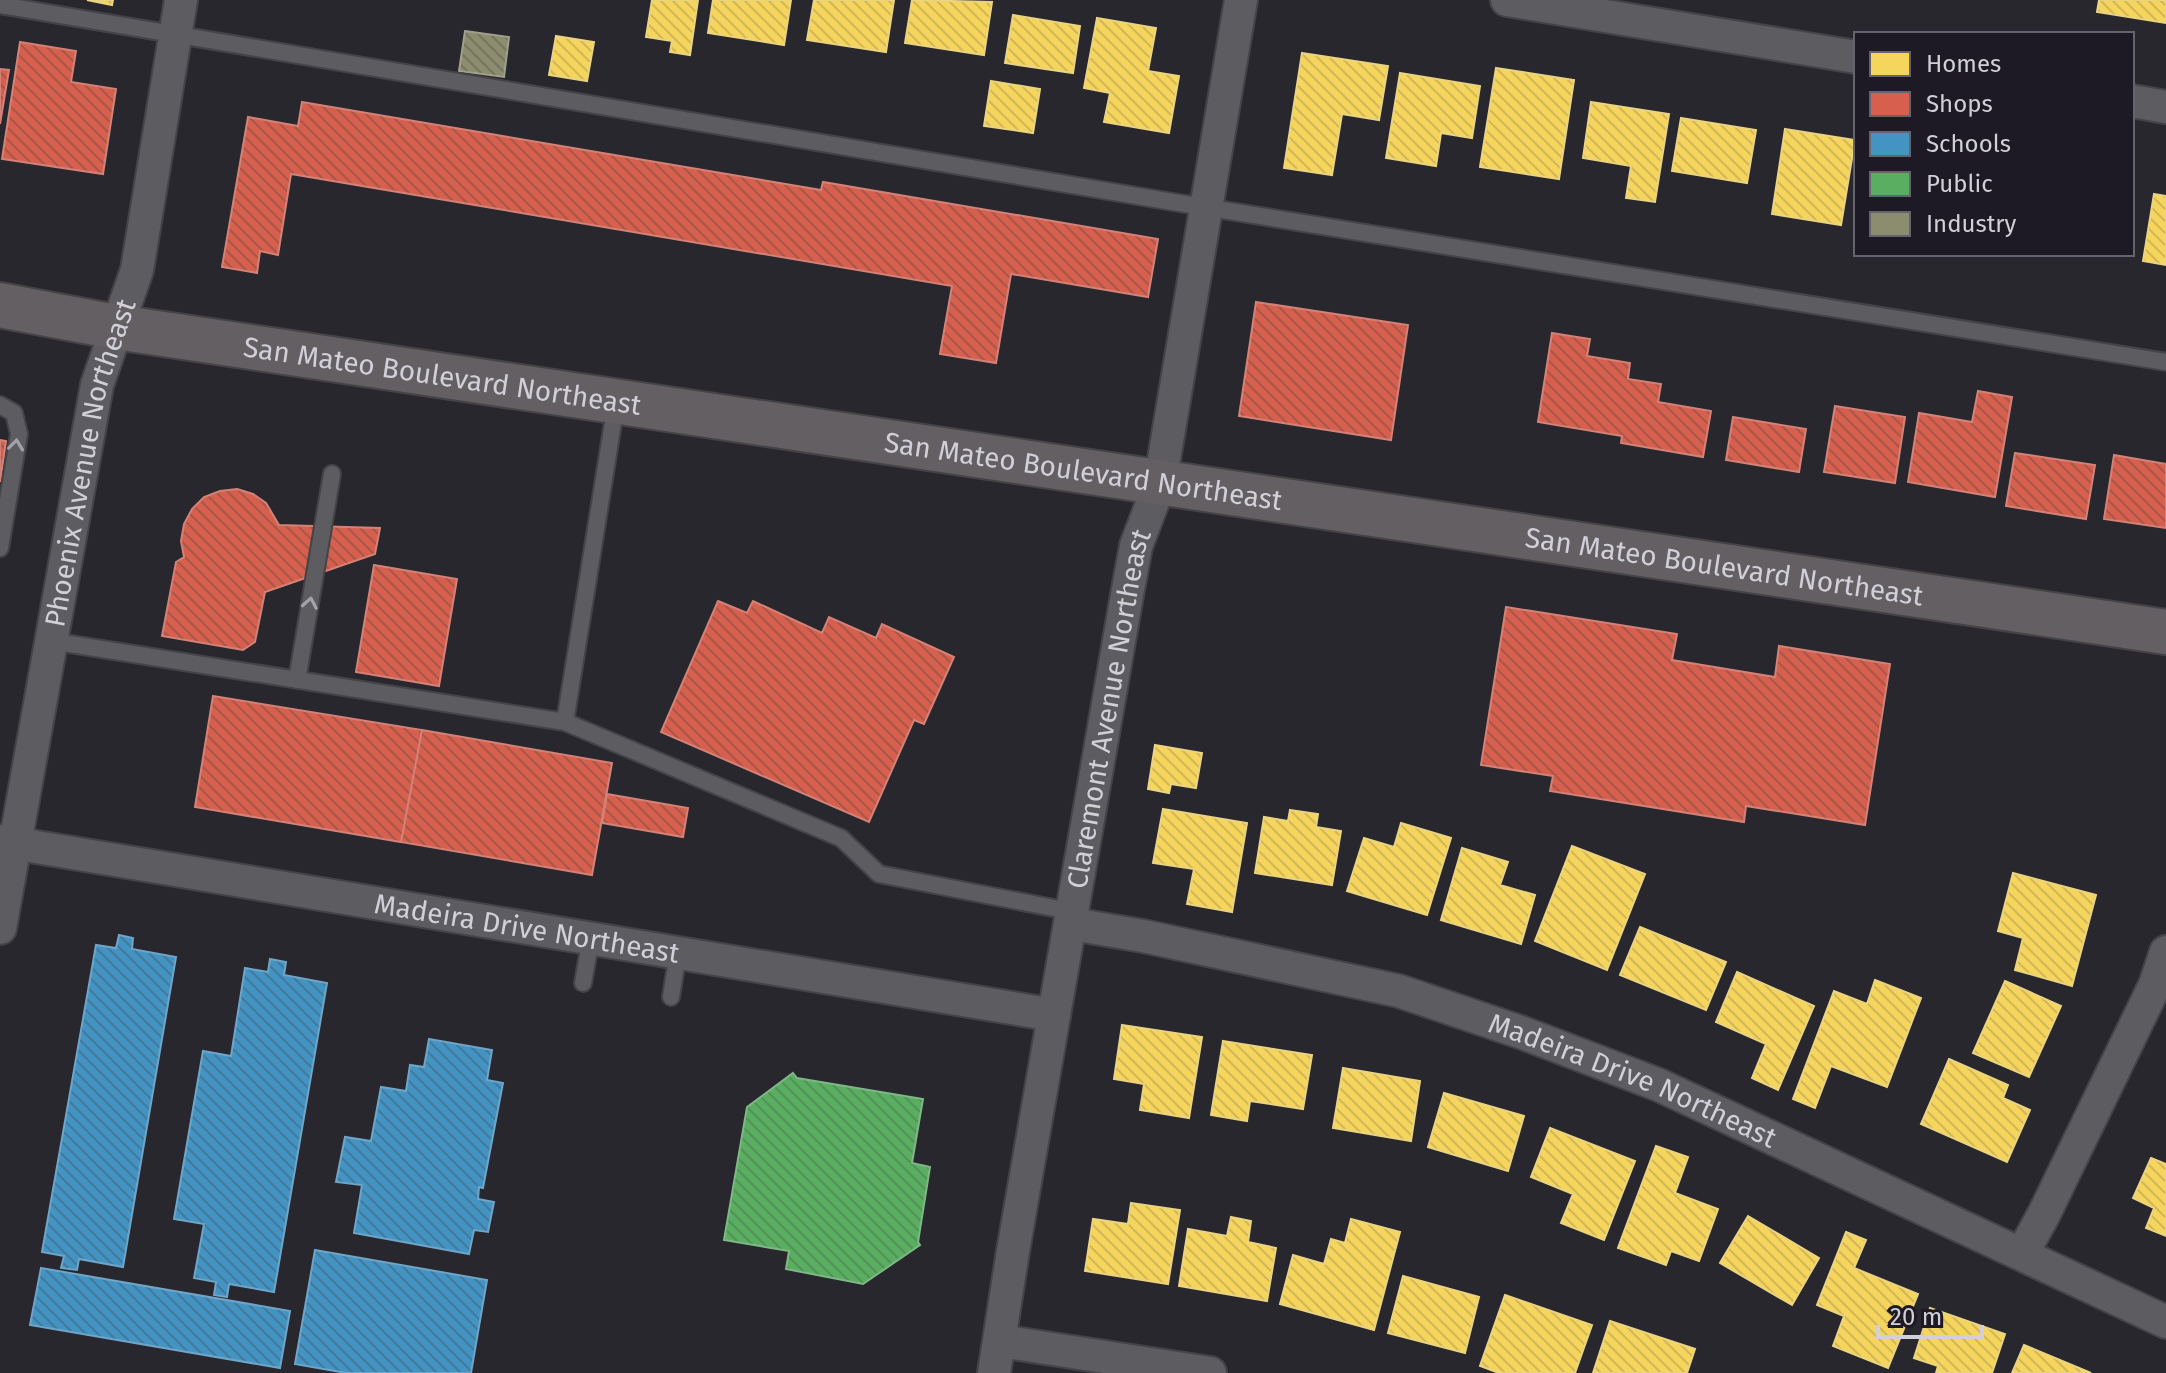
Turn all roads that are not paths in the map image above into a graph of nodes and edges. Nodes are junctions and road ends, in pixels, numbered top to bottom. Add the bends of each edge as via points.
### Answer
1 (181, 0) edge
2 (1241, 0) edge
3 (1507, 0) edge
4 (0, 5) edge
5 (175, 33) junction
6 (1854, 57) edge
7 (2134, 101) edge
8 (2166, 107) edge
9 (1207, 206) junction
10 (0, 305) edge
11 (116, 327) junction
12 (2166, 362) edge
13 (616, 402) junction
14 (0, 405) edge
15 (332, 474) dead end
16 (1160, 483) junction
17 (0, 548) edge
18 (2166, 632) edge
19 (51, 641) junction
20 (297, 680) junction
21 (565, 722) junction
22 (8, 842) edge
23 (1073, 918) junction
24 (0, 928) edge
25 (591, 938) junction
26 (2166, 952) edge
27 (678, 953) junction
28 (583, 983) dead end
29 (671, 997) dead end
30 (1054, 1015) junction
31 (2022, 1254) junction
32 (2166, 1322) edge
33 (1000, 1341) junction
34 (994, 1373) edge
35 (1210, 1373) edge

1 - 5 street, Phoenix Avenue Northeast
2 - 9 street, Claremont Avenue Northeast
3 - 6 street
4 - 5 lane
5 - 9 lane
5 - 11 street, Phoenix Avenue Northeast via 137,270
7 - 8 street
9 - 12 lane
9 - 16 street, Claremont Avenue Northeast
10 - 11 main road, San Mateo Boulevard Northeast
11 - 13 main road, San Mateo Boulevard Northeast
11 - 19 street, Phoenix Avenue Northeast via 97,385
13 - 16 main road, San Mateo Boulevard Northeast
13 - 21 lane
17 -> 14 lane via 19,434 14,413
20 -> 15 lane
16 - 18 main road, San Mateo Boulevard Northeast
16 - 23 street, Claremont Avenue Northeast via 1136,546
19 - 20 lane
19 - 22 street, Phoenix Avenue Northeast
20 - 21 lane
21 - 23 lane via 841,838 879,874
22 - 24 street, Phoenix Avenue Northeast
22 - 25 street, Madeira Drive Northeast
23 - 30 street, Claremont Avenue Northeast
23 - 31 street, Madeira Drive Northeast via 1399,991 1523,1033 1659,1085
25 - 27 street, Madeira Drive Northeast
25 - 28 lane
26 - 31 street
27 - 29 lane
27 - 30 street, Madeira Drive Northeast
30 - 33 street, Claremont Avenue Northeast
31 - 32 street, Madeira Drive Northeast
33 - 34 street, Claremont Avenue Northeast
33 - 35 street

